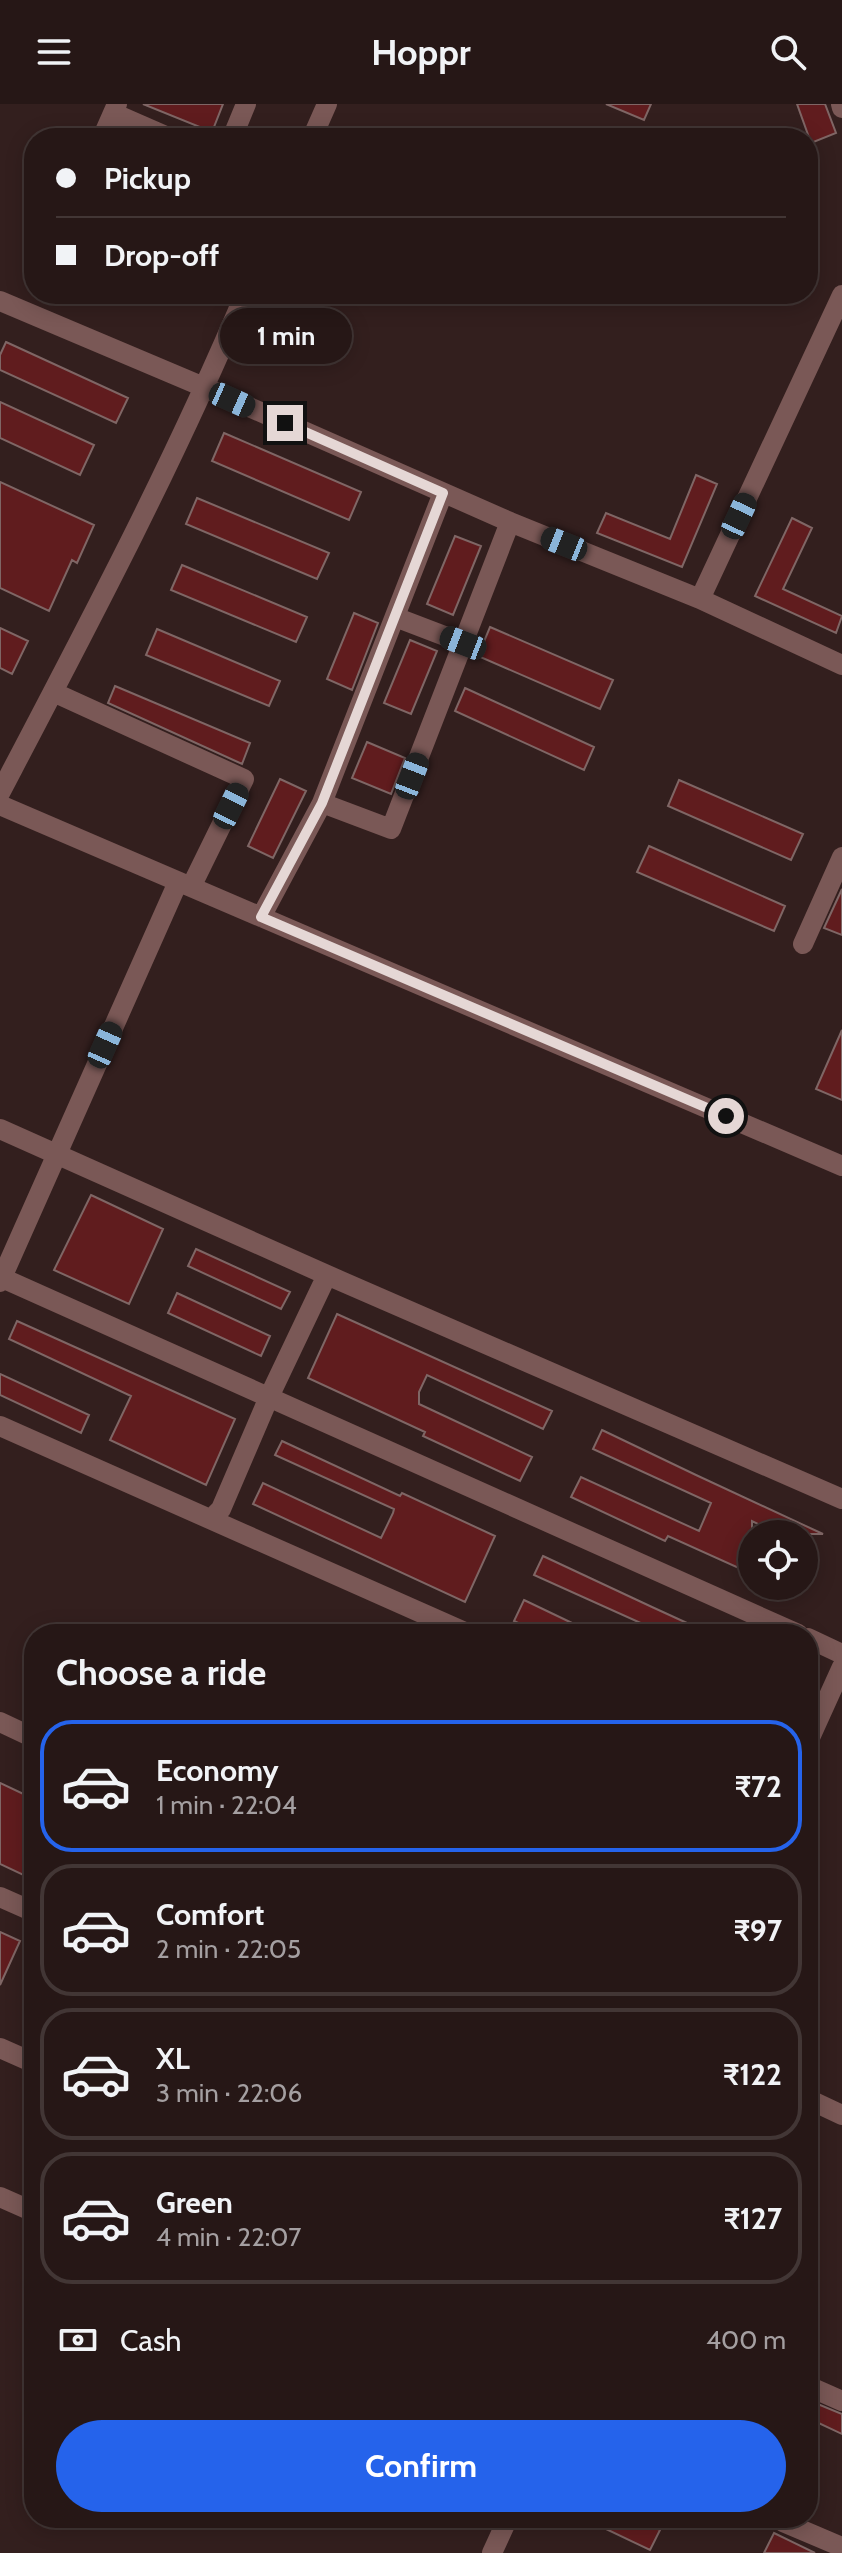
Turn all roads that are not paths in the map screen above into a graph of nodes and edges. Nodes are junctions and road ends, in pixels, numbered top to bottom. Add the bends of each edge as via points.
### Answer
1 (246, 104) edge
2 (303, 104) edge
3 (115, 108) edge
4 (325, 108) edge
5 (106, 128) edge
6 (152, 128) edge
7 (236, 128) edge
8 (316, 128) edge
9 (842, 295) edge
10 (0, 301) edge
11 (241, 304) edge
12 (206, 388) junction
13 (443, 493) junction
14 (510, 522) junction
15 (700, 599) junction
16 (395, 617) junction
17 (463, 643) junction
18 (842, 665) edge
19 (53, 692) junction
20 (0, 793) edge
21 (322, 803) junction
22 (0, 805) edge
23 (842, 857) edge
24 (184, 884) junction
25 (261, 917) junction
26 (803, 944) dead end
27 (0, 1129) edge
28 (57, 1154) junction
29 (842, 1166) edge
30 (327, 1275) junction
31 (1, 1279) edge
32 (269, 1397) junction
33 (0, 1426) edge
34 (842, 1499) edge
35 (211, 1519) junction
36 (447, 1624) edge
37 (776, 1624) edge
38 (818, 1643) edge
39 (842, 1654) edge
40 (842, 1667) edge
41 (818, 1720) edge
42 (0, 1722) edge
43 (24, 1733) edge
44 (0, 1897) edge
45 (24, 1908) edge
46 (0, 2048) edge
47 (24, 2059) edge
48 (818, 2104) edge
49 (842, 2115) edge
50 (0, 2197) edge
51 (24, 2208) edge
52 (818, 2390) edge
53 (842, 2401) edge
54 (503, 2528) edge
55 (797, 2528) edge
56 (842, 2547) edge
57 (492, 2553) edge

1 - 7 street
2 - 4 street
3 - 5 street
3 - 6 street
4 - 8 street
9 - 15 street
10 - 12 street
11 - 12 street
12 - 13 street
12 - 19 street
13 - 14 street
13 - 16 street
14 - 15 street
14 - 17 street
15 - 18 street
16 - 17 street
16 - 21 street
17 - 21 street via 391,829
19 - 20 street
19 - 24 street via 244,779
21 - 25 street
22 - 24 street
23 - 26 street
24 - 25 street
24 - 28 street
25 - 29 street
27 - 28 street
28 - 30 street
28 - 31 street
30 - 32 street
30 - 34 street
31 - 32 street
32 - 35 street via 221,1509
32 - 37 street
33 - 35 street
35 - 36 street
38 - 39 street
40 - 41 street
42 - 43 street
44 - 45 street
46 - 47 street
48 - 49 street
50 - 51 street
52 - 53 street
54 - 57 street
55 - 56 street

